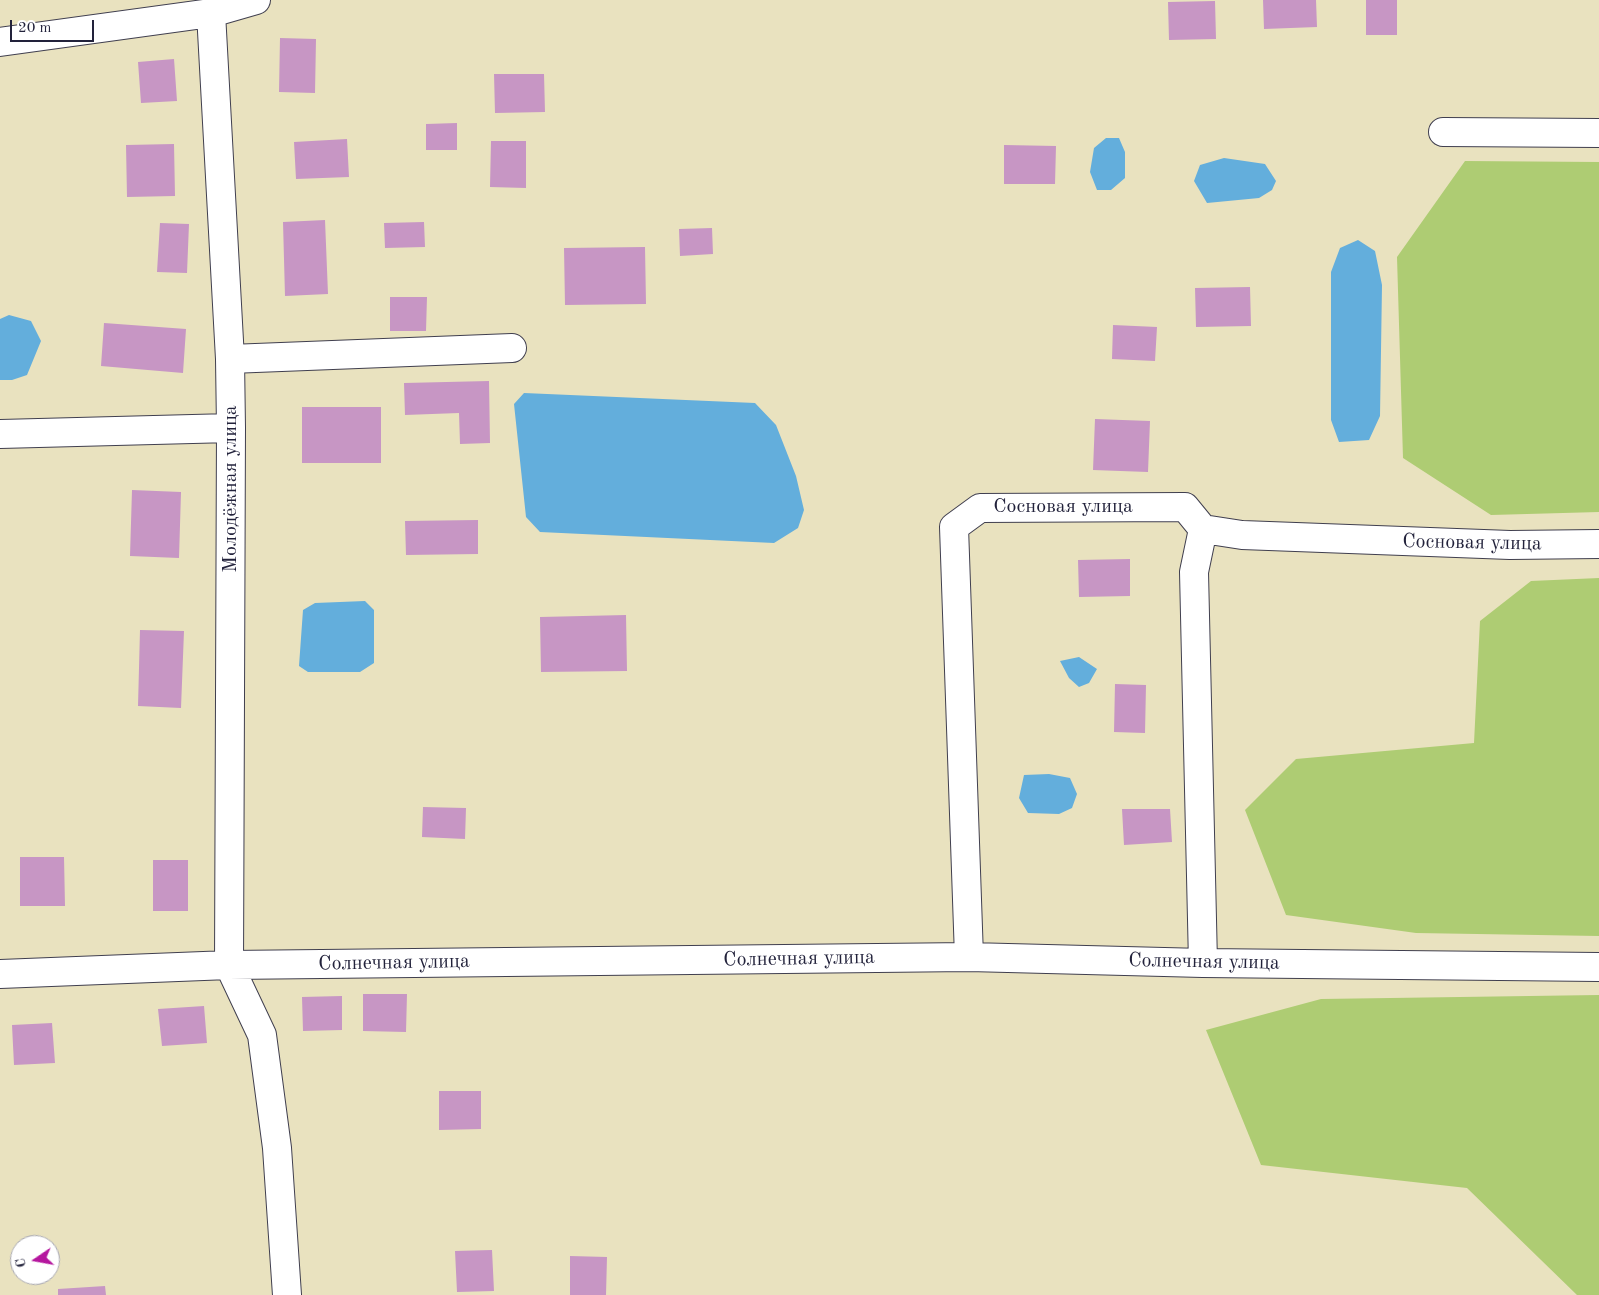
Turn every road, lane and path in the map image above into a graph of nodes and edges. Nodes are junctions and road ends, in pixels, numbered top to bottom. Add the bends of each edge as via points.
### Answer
1 (256, 0) edge
2 (211, 14) junction
3 (0, 42) edge
4 (1443, 132) dead end
5 (1599, 133) edge
6 (512, 348) dead end
7 (230, 359) junction
8 (231, 428) junction
9 (0, 434) edge
10 (1204, 529) junction
11 (1599, 544) edge
12 (970, 957) junction
13 (1203, 963) junction
14 (229, 965) junction
15 (1599, 967) edge
16 (0, 974) edge
17 (287, 1295) edge

1 - 2 street
2 - 3 street
2 - 7 street, Молодёжная улица
4 - 5 street
6 - 7 street
7 - 8 street, Молодёжная улица
8 - 9 street
8 - 14 street, Молодёжная улица
10 - 11 street, Сосновая улица via 1242,534 1510,545
10 - 12 street, Сосновая улица via 1185,507 980,508 954,527
10 - 13 street via 1194,572
12 - 13 street, Солнечная улица
12 - 14 street, Солнечная улица
13 - 15 street, Солнечная улица
14 - 16 street, Солнечная улица
14 - 17 street via 262,1034 277,1148

